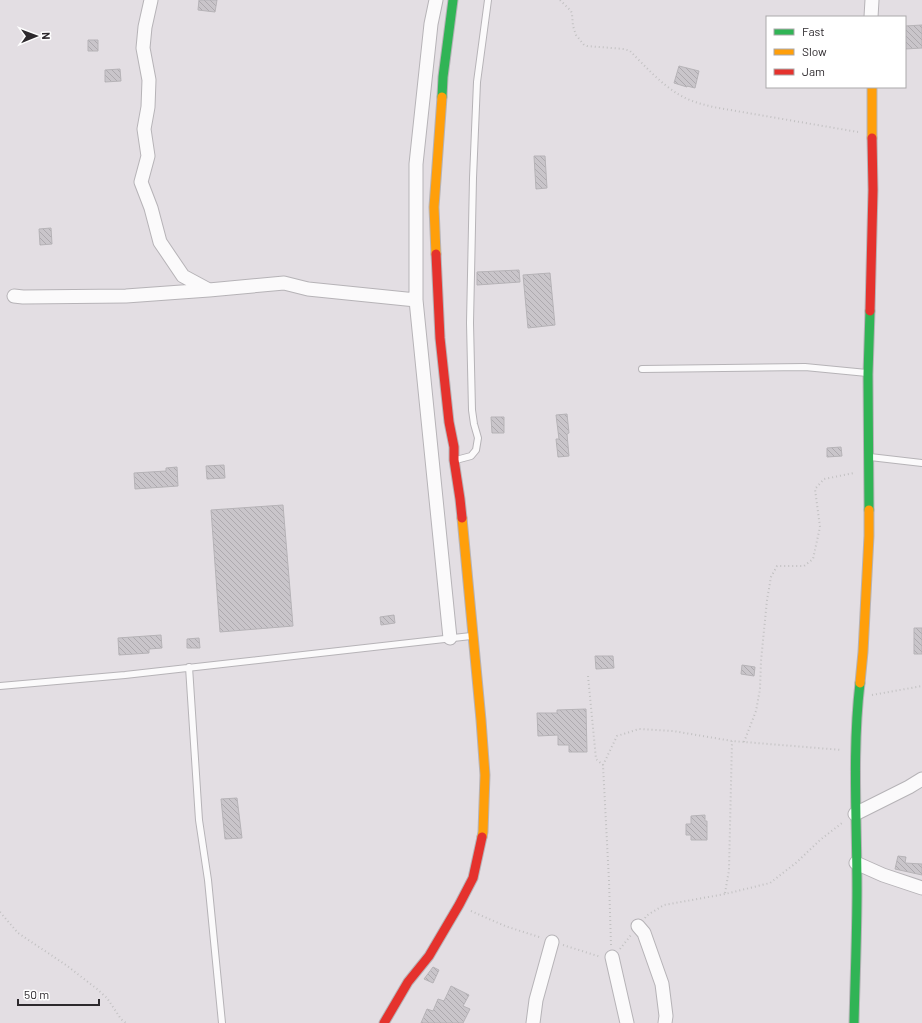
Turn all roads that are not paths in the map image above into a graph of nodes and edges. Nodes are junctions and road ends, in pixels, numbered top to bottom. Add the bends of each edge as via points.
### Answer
1 (151, 0) edge
2 (436, 0) edge
3 (453, 0) edge
4 (488, 0) edge
5 (872, 0) edge
6 (871, 16) edge
7 (872, 88) edge
8 (209, 290) junction
9 (14, 296) dead end
10 (416, 300) junction
11 (642, 369) dead end
12 (868, 374) junction
13 (869, 457) junction
14 (454, 460) junction
15 (922, 463) edge
16 (473, 636) junction
17 (450, 638) junction
18 (189, 667) junction
19 (0, 686) edge
20 (922, 779) edge
21 (855, 814) junction
22 (856, 863) junction
23 (922, 888) edge
24 (638, 926) road end
25 (552, 942) road end
26 (612, 957) road end
27 (222, 1023) edge
28 (384, 1023) edge
29 (534, 1023) edge
30 (627, 1023) edge
31 (665, 1023) edge
32 (854, 1023) edge

1 - 8 street via 143,48 149,80 144,129 148,156 141,182 160,242 183,276
2 - 10 street via 431,24 416,164
3 - 14 street via 442,77 434,207 440,338
4 - 14 lane via 477,82 470,323 472,410 478,438 476,450 471,456
5 - 6 street
7 - 12 street via 873,190
8 - 9 street via 126,296
8 - 10 street via 284,283 308,289
10 - 17 street
11 - 12 lane via 805,367
12 - 13 street
13 - 15 lane
13 - 21 street via 869,536 864,652 855,751
14 - 16 street
16 - 17 lane
16 - 28 street via 485,775 483,832 473,878 428,956 408,982
17 - 18 lane
18 - 19 lane
18 - 27 lane via 199,820 208,880
20 - 21 street
21 - 22 street
22 - 23 street
22 - 32 street
24 - 31 street via 644,934 662,984
25 - 29 street via 536,1000
26 - 30 street

